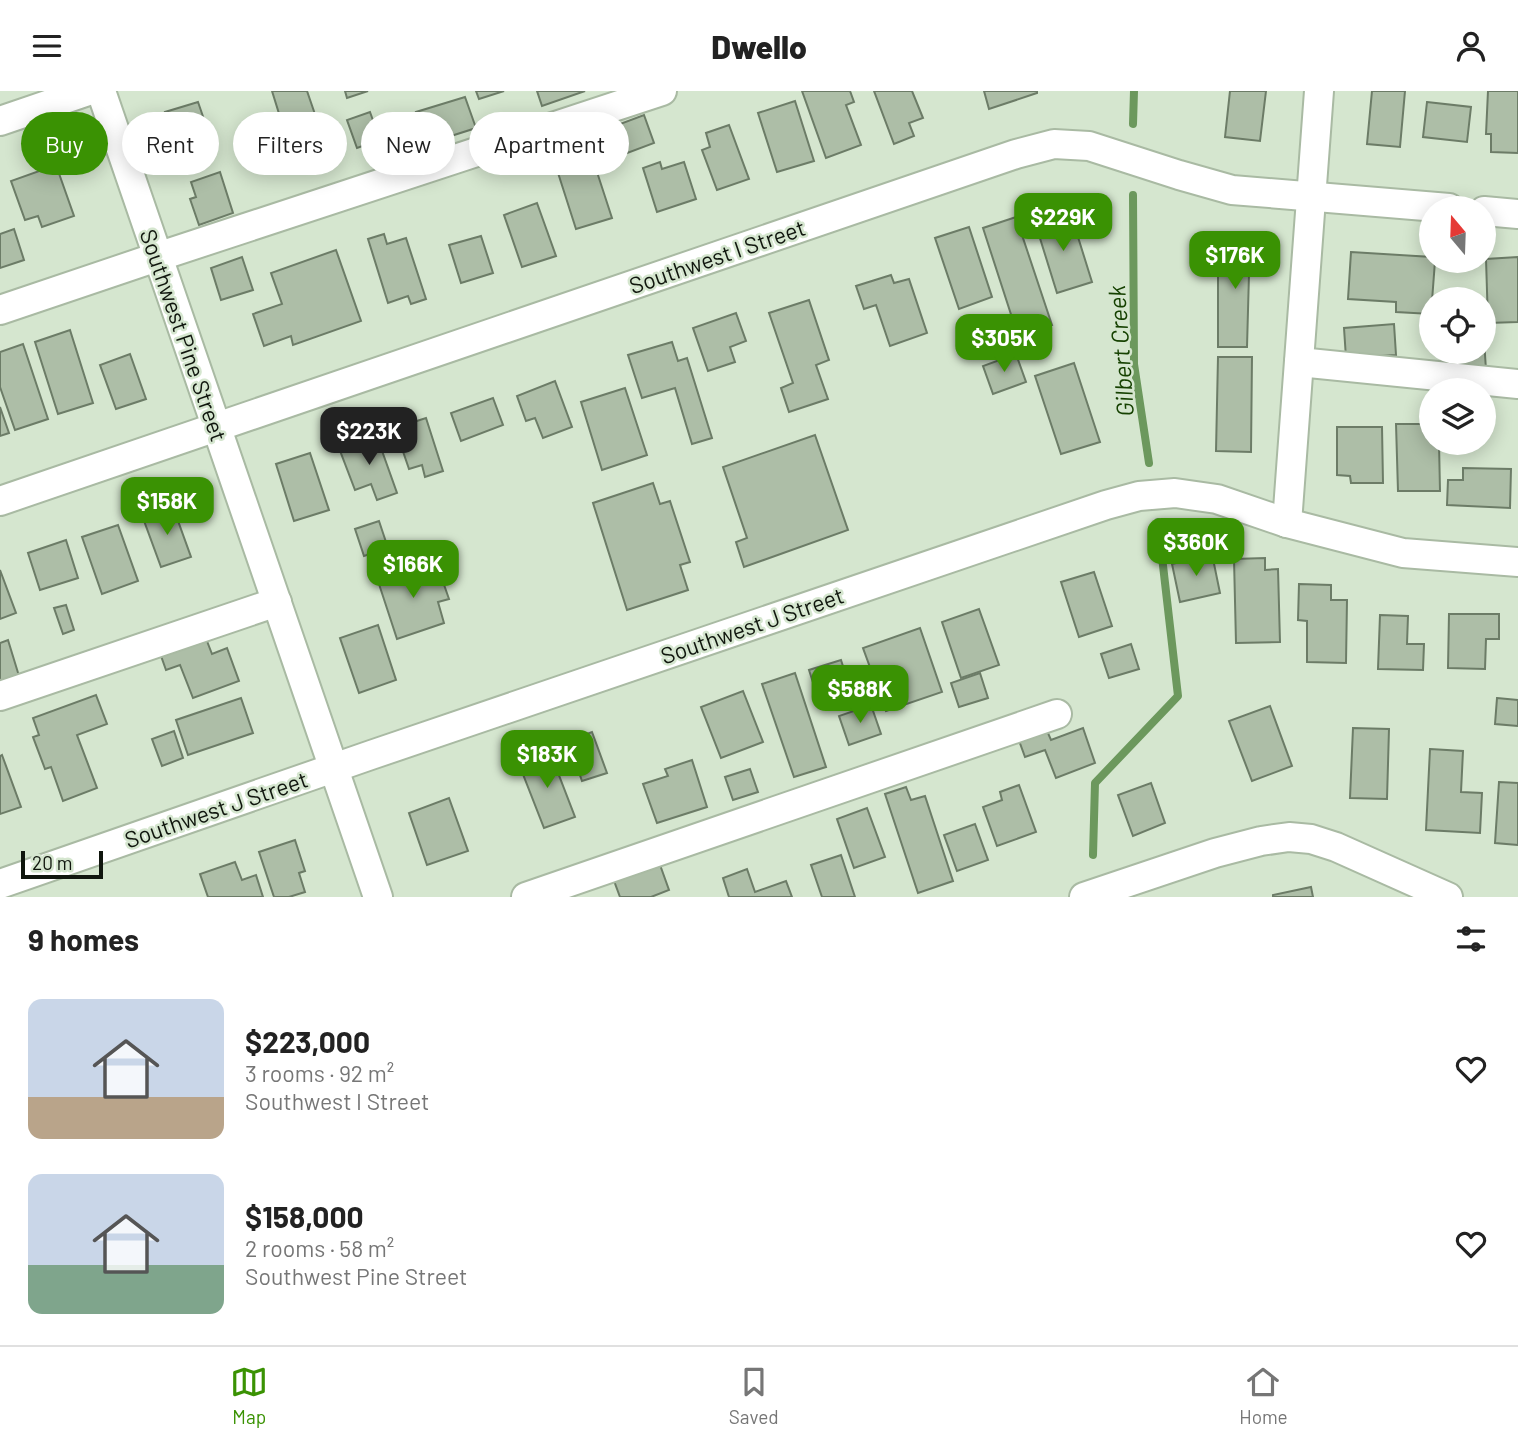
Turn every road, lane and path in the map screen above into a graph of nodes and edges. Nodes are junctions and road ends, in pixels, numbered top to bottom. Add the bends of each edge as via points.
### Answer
1 (88, 91) edge
2 (101, 91) edge
3 (662, 91) edge
4 (1319, 91) edge
5 (0, 121) edge
6 (1312, 198) junction
7 (1419, 206) edge
8 (1496, 212) edge
9 (1518, 214) edge
10 (157, 257) junction
11 (0, 310) edge
12 (1299, 362) junction
13 (1518, 384) edge
14 (215, 427) junction
15 (0, 501) edge
16 (1287, 523) junction
17 (1518, 562) edge
18 (277, 602) junction
19 (0, 696) edge
20 (1057, 714) dead end
21 (334, 768) junction
22 (0, 884) edge
23 (378, 897) edge
24 (526, 897) edge
25 (1084, 897) edge
26 (1448, 897) edge

1 - 5 street
2 - 10 street, Southwest Pine Street
3 - 10 street
4 - 6 street
6 - 7 street, Southwest I Street
6 - 12 street
6 - 14 street, Southwest I Street via 1232,190 1089,145 1054,144
8 - 9 street
10 - 11 street
10 - 14 street, Southwest Pine Street
12 - 13 street
12 - 16 street
14 - 15 street, Southwest I Street
14 - 18 street, Southwest Pine Street
16 - 17 street, Southwest J Street via 1404,553
16 - 21 street, Southwest J Street via 1217,499 1175,493 1139,496
18 - 19 street
18 - 21 street, Southwest Pine Street
20 - 24 street
21 - 22 street, Southwest J Street
21 - 23 street, Southwest Pine Street
25 - 26 street via 1215,853 1289,837 1336,847

